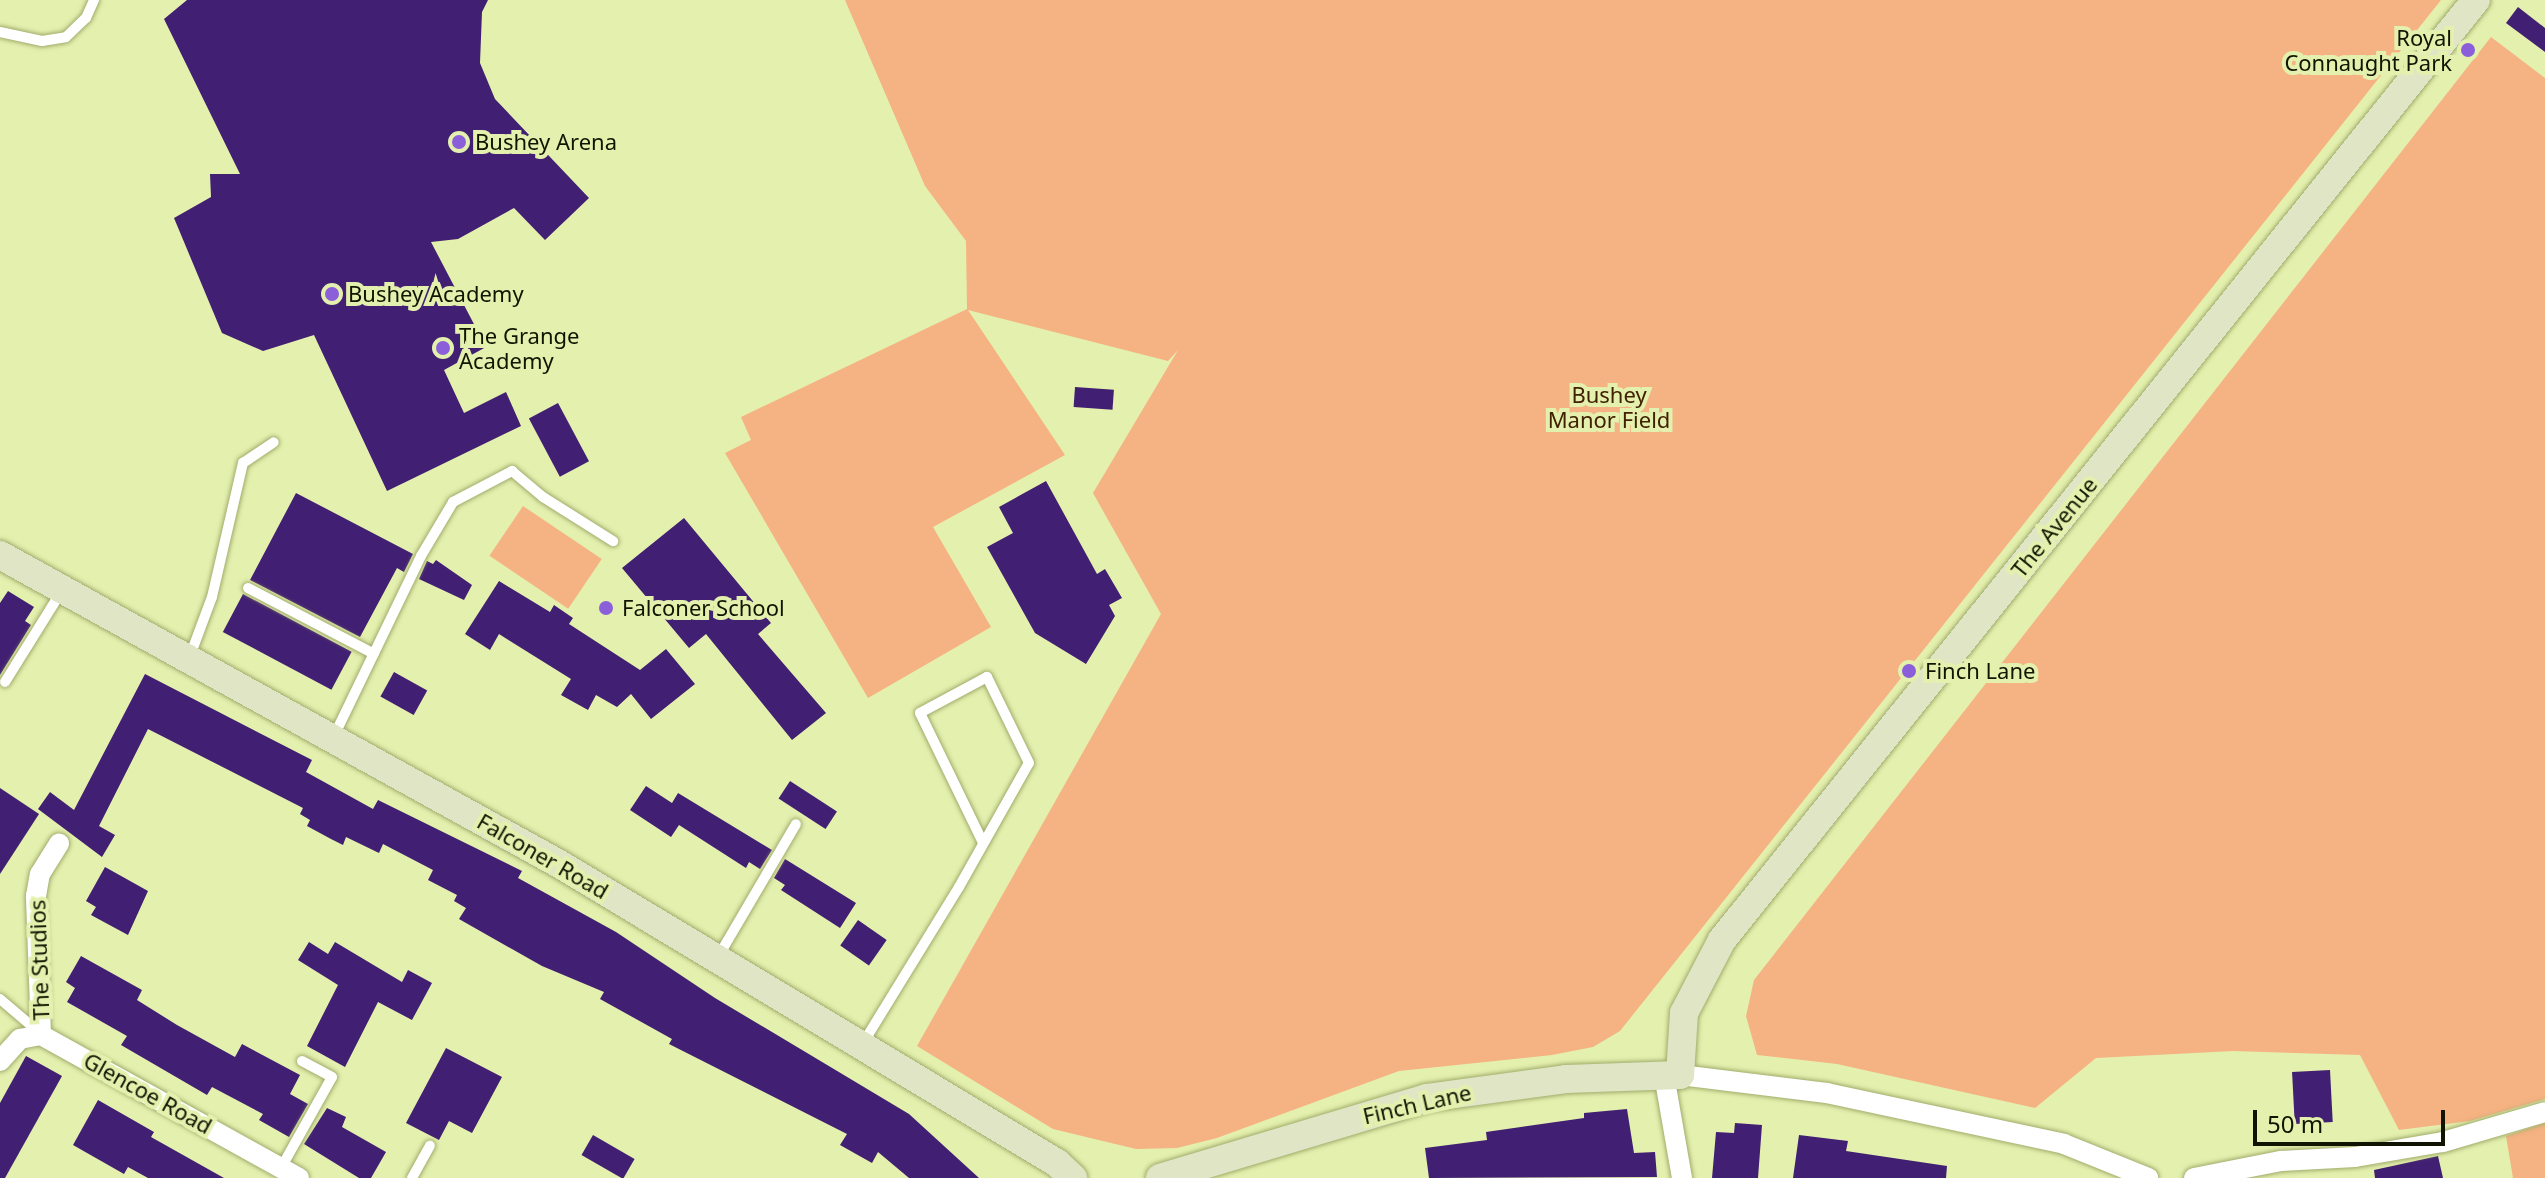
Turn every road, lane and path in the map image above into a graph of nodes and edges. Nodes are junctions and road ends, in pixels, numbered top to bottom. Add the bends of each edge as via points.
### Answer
1 (94, 0) edge
2 (2476, 0) edge
3 (0, 32) edge
4 (274, 442) dead end
5 (613, 541) dead end
6 (0, 555) edge
7 (248, 588) dead end
8 (62, 591) junction
9 (374, 654) junction
10 (188, 661) junction
11 (5, 682) dead end
12 (333, 738) junction
13 (796, 824) dead end
14 (983, 843) junction
15 (59, 844) dead end
16 (717, 960) junction
17 (0, 999) edge
18 (41, 1035) junction
19 (859, 1048) junction
20 (0, 1061) edge
21 (302, 1061) dead end
22 (1672, 1075) junction
23 (2545, 1112) edge
24 (430, 1146) dead end
25 (290, 1173) edge
26 (412, 1178) edge
27 (1073, 1178) edge
28 (1160, 1178) edge
29 (1682, 1178) edge
30 (2148, 1178) edge
31 (2194, 1178) edge

1 - 3 lane via 86,18 66,37 42,41
2 - 22 street, The Avenue via 1722,940 1684,1013
4 - 10 lane via 243,463 212,597
5 - 9 lane via 512,471 453,502
6 - 8 street, Falconer Road
7 - 9 lane
8 - 10 street, Falconer Road
8 - 11 lane
9 - 12 lane
10 - 12 street, Falconer Road
12 - 16 street, Falconer Road via 561,865
13 - 16 lane
14 - 14 lane via 1029,763 987,677 920,713
14 - 19 lane
15 - 18 street, The Studios via 40,874 36,896
16 - 19 street, Falconer Road
17 - 18 lane
18 - 20 street via 20,1039
18 - 25 street, Glencoe Road
19 - 27 street, Falconer Road via 1057,1163
21 - 25 lane via 332,1077
22 - 28 street, Finch Lane via 1566,1079 1426,1098
22 - 29 street
22 - 30 street, Finch Lane via 1827,1093 2064,1144
23 - 31 street via 2443,1142 2355,1157 2281,1161
24 - 26 lane

